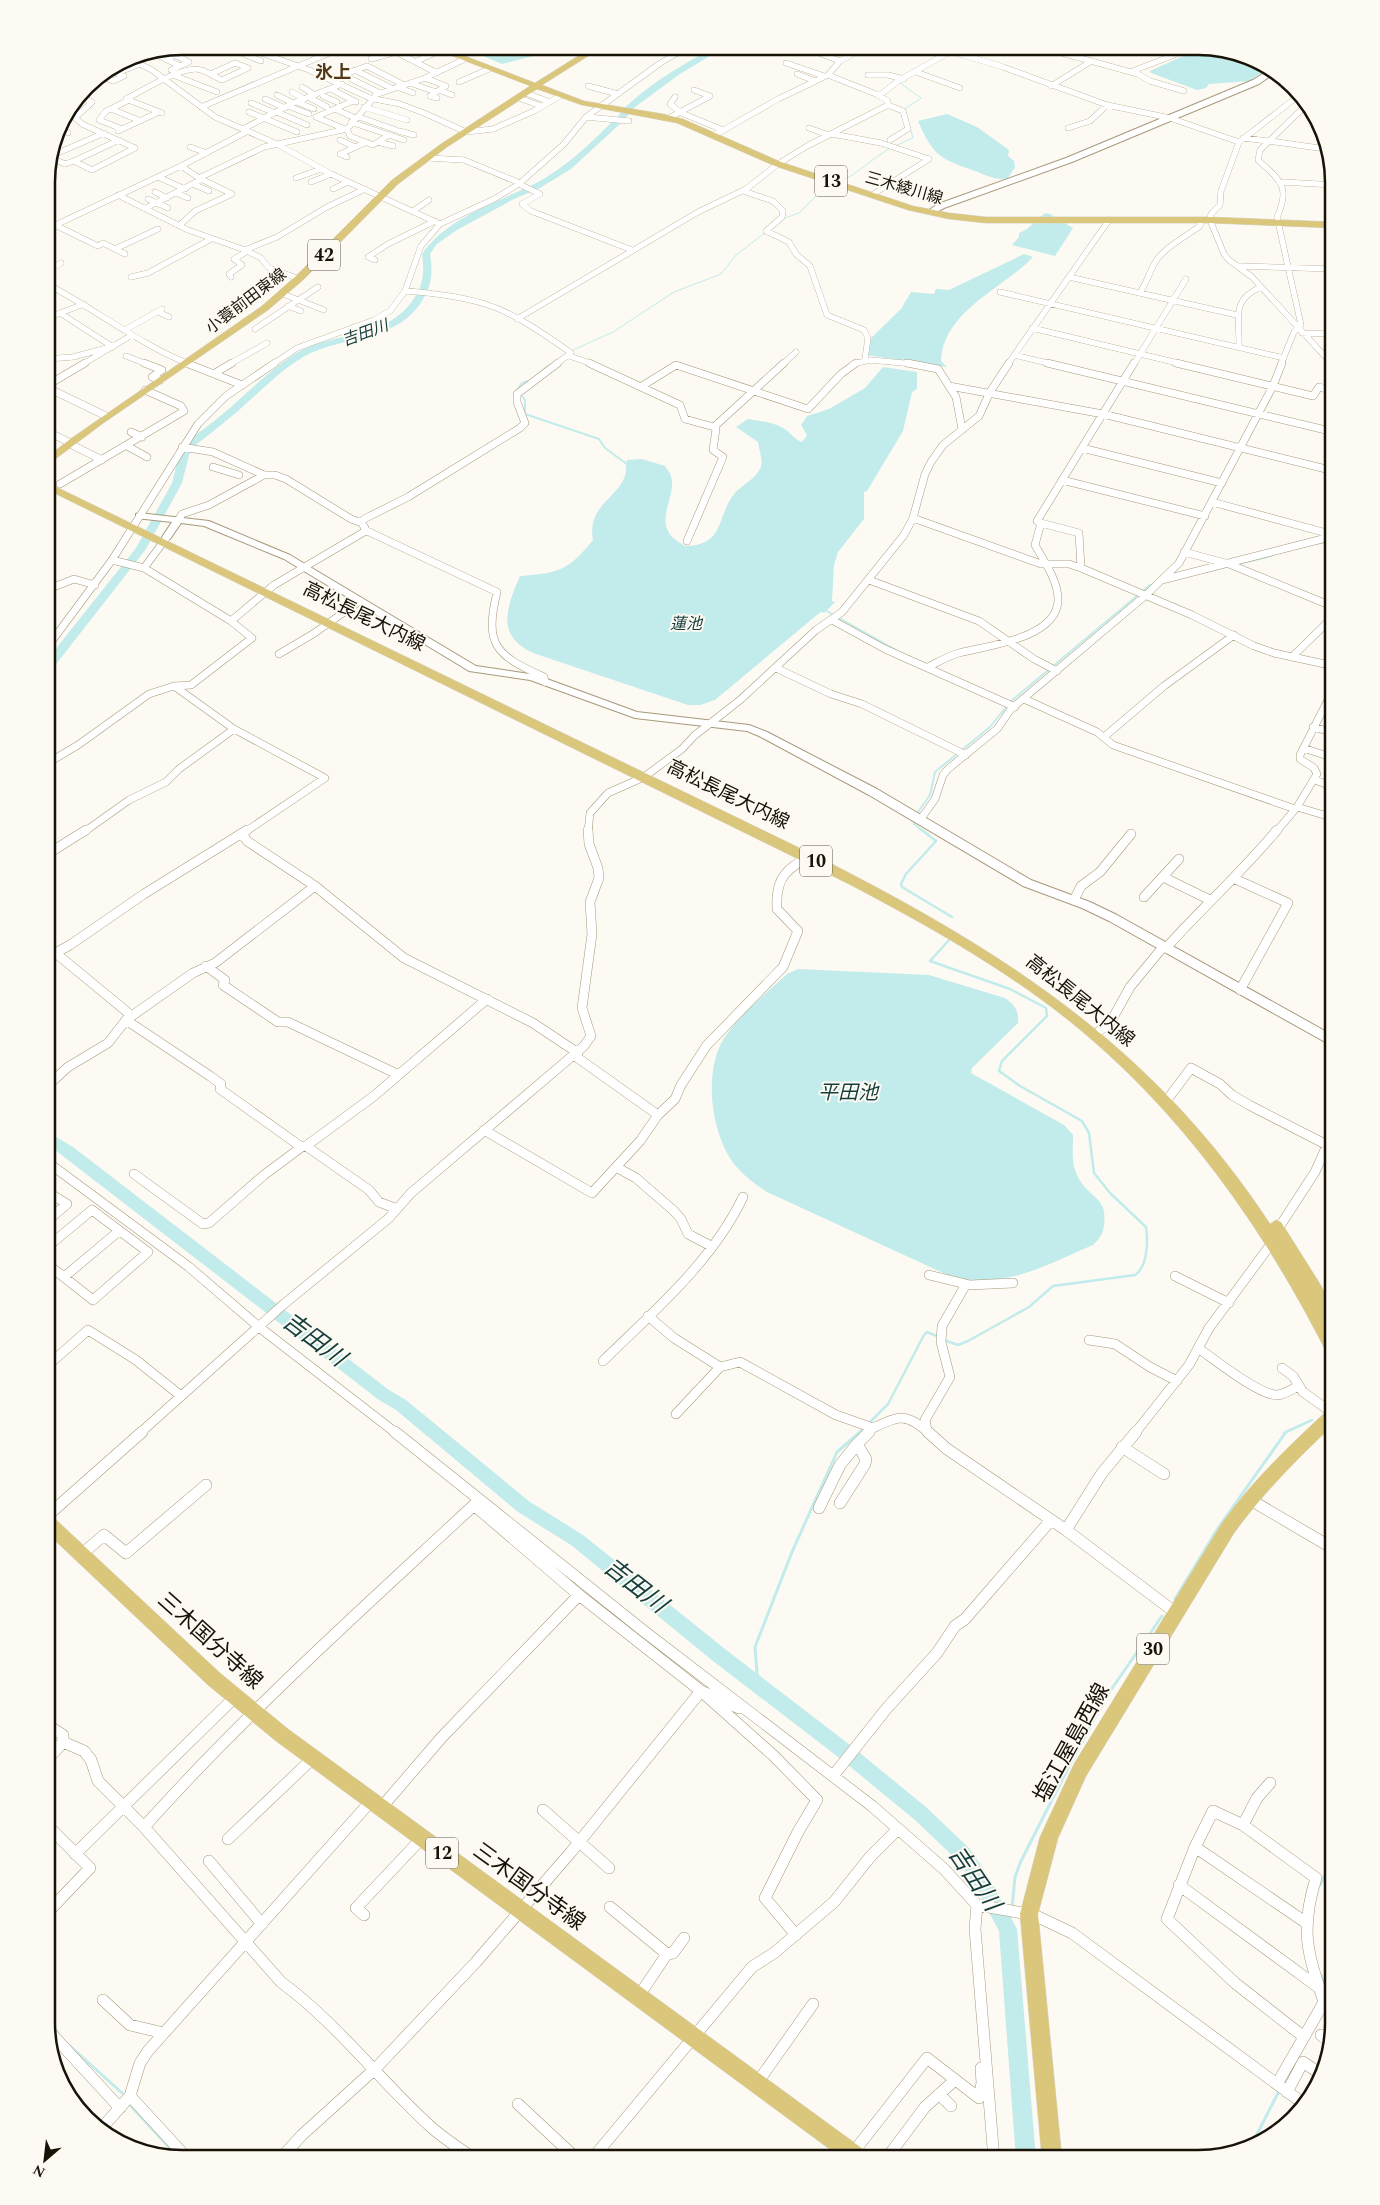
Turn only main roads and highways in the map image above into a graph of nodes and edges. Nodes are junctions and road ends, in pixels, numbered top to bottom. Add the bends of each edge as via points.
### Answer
1 (452, 55) edge
2 (586, 55) edge
3 (536, 87) junction
4 (1325, 225) edge
5 (55, 456) edge
6 (55, 482) edge
7 (55, 489) edge
8 (138, 522) junction
9 (163, 539) joint
10 (647, 774) junction
11 (1276, 1235) junction
12 (1325, 1307) edge
13 (1325, 1334) edge
14 (1325, 1422) edge
15 (55, 1528) edge
16 (845, 2150) edge
17 (1051, 2150) edge

1 - 3 main road, 三木綾川線 / 13
2 - 3 main road, 小蓑前田東線 / 42
3 - 4 main road, 三木綾川線 / 13 via 598,107 669,118 778,164 930,212 967,219 1205,220
3 - 5 main road, 小蓑前田東線 / 42 via 428,158 380,196 283,294 106,416
6 - 8 main road, 高松長尾大内線 / 10
7 - 8 main road, 高松長尾大内線 / 10
8 - 9 main road, 高松長尾大内線 / 10
9 - 10 main road, 高松長尾大内線 / 10
10 - 11 main road, 高松長尾大内線 / 10 via 811,856 946,929 1031,985 1116,1054 1190,1130
10 - 11 main road, 高松長尾大内線 / 10 via 820,856 951,924 1036,980 1100,1030 1200,1127
11 - 12 main road, 高松長尾大内線 / 10 via 1315,1288
11 - 13 main road, 高松長尾大内線 / 10
14 - 17 main road, 塩江屋島西線 / 30 via 1281,1464 1228,1528 1115,1710 1056,1819 1025,1914
15 - 16 main road, 三木国分寺線 / 12 via 234,1697 312,1759

